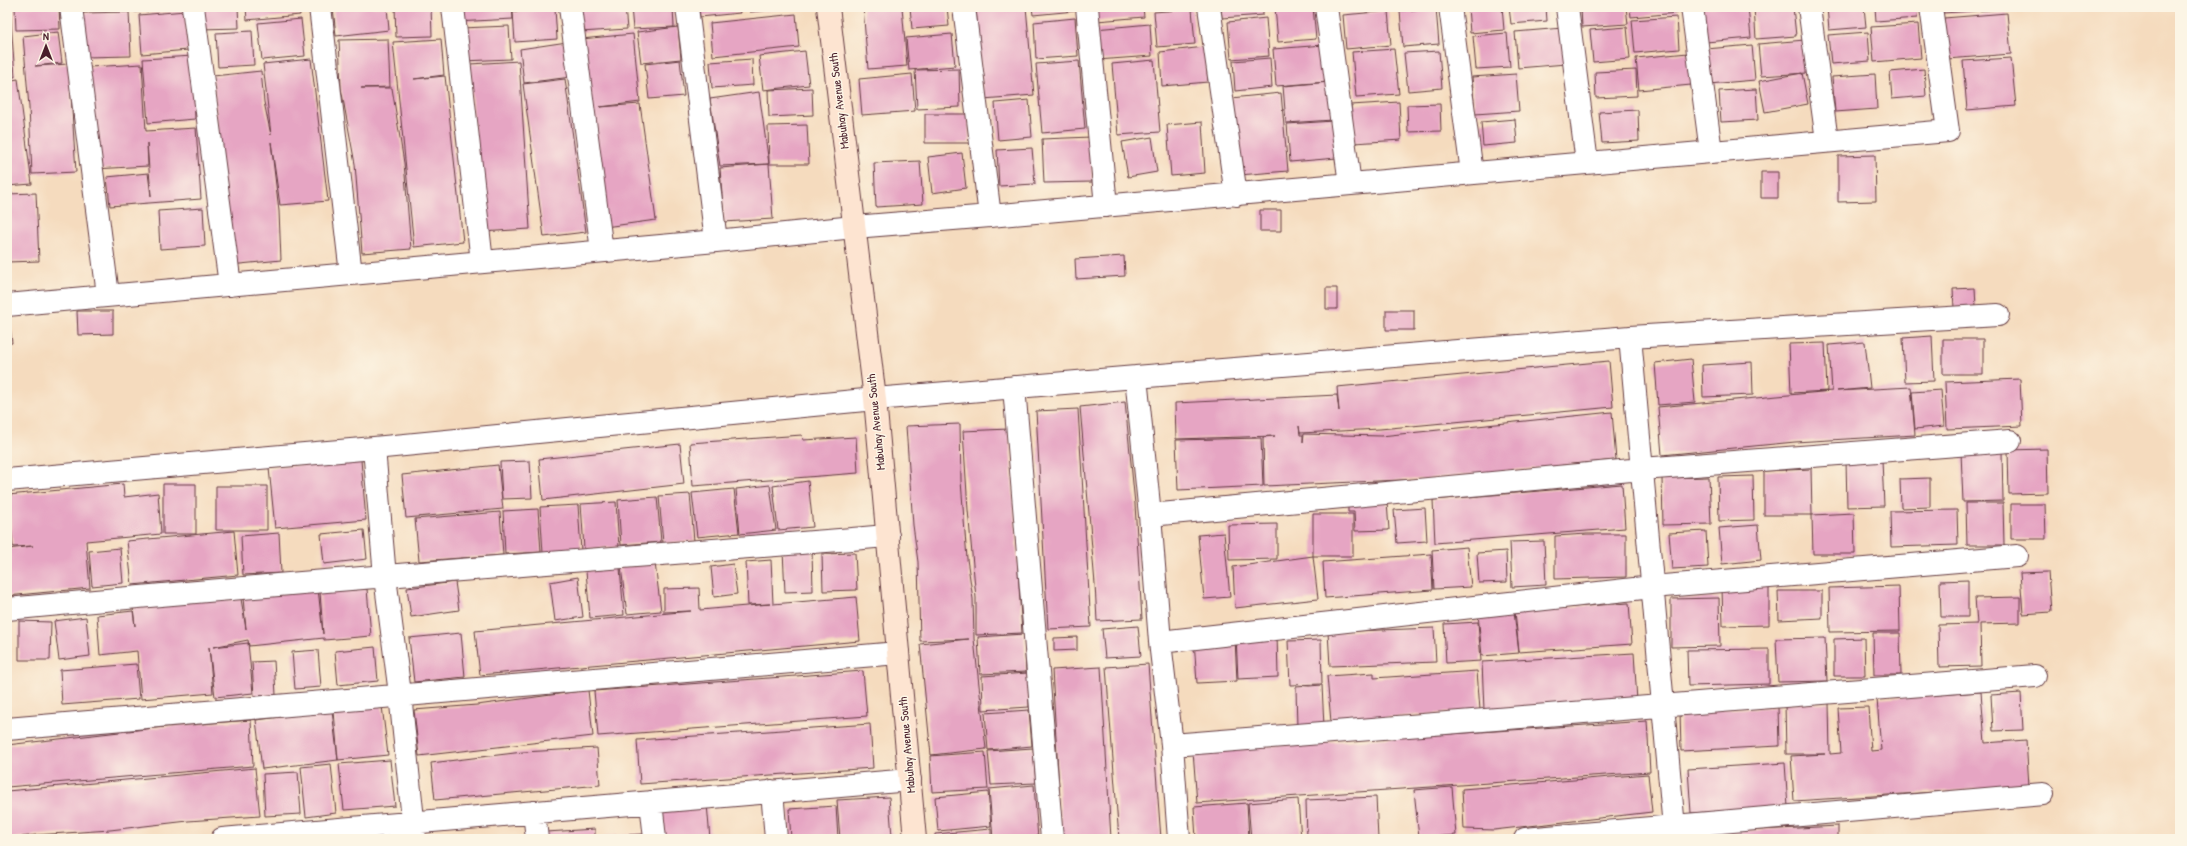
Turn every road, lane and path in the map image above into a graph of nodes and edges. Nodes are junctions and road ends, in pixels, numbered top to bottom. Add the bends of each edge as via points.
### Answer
1 (71, 7) edge
2 (193, 7) edge
3 (320, 7) edge
4 (453, 7) edge
5 (570, 7) edge
6 (687, 7) edge
7 (828, 7) edge
8 (964, 7) edge
9 (1087, 7) edge
10 (1209, 7) edge
11 (1326, 7) edge
12 (1450, 7) edge
13 (1567, 7) edge
14 (1692, 7) edge
15 (1809, 7) edge
16 (1931, 7) edge
17 (1827, 142) junction
18 (1711, 152) junction
19 (1587, 163) junction
20 (1472, 174) junction
21 (1350, 184) junction
22 (1236, 195) junction
23 (1106, 206) junction
24 (990, 216) junction
25 (854, 227) junction
26 (716, 241) junction
27 (602, 251) junction
28 (482, 262) junction
29 (351, 274) junction
30 (230, 285) junction
31 (108, 295) junction
32 (7, 305) edge
33 (1998, 315) dead end
34 (1630, 337) junction
35 (1136, 377) junction
36 (1014, 387) junction
37 (875, 399) junction
38 (2010, 441) dead end
39 (374, 448) junction
40 (1642, 469) junction
41 (7, 480) edge
42 (1150, 515) junction
43 (888, 536) junction
44 (2017, 556) dead end
45 (385, 577) junction
46 (1652, 587) junction
47 (7, 609) edge
48 (1160, 642) junction
49 (898, 653) junction
50 (2035, 676) dead end
51 (400, 694) junction
52 (1664, 705) junction
53 (7, 729) edge
54 (1172, 745) junction
55 (910, 780) junction
56 (772, 791) junction
57 (2043, 794) dead end
58 (651, 802) junction
59 (534, 812) junction
60 (414, 831) edge
61 (1675, 832) edge
62 (295, 836) edge
63 (222, 839) edge
64 (537, 839) edge
65 (655, 839) edge
66 (776, 839) edge
67 (915, 839) edge
68 (1052, 839) edge
69 (1179, 839) edge
70 (1525, 839) edge

1 - 31 street
2 - 30 street
3 - 29 street
4 - 28 street
5 - 27 street
6 - 26 street
7 - 25 street, Mabuhay Avenue South
8 - 24 street
9 - 23 street
10 - 22 street
11 - 21 street
12 - 20 street
13 - 19 street
14 - 18 street
15 - 17 street
16 - 17 street via 1948,131
17 - 18 street
18 - 19 street
19 - 20 street
20 - 21 street
21 - 22 street
22 - 23 street
23 - 24 street
24 - 25 street
25 - 26 street
25 - 37 street, Mabuhay Avenue South
26 - 27 street
27 - 28 street
28 - 29 street
29 - 30 street
30 - 31 street
31 - 32 street
33 - 34 street
34 - 35 street
34 - 40 street
35 - 36 street
35 - 42 street
36 - 37 street
36 - 68 street
37 - 39 street
37 - 43 street, Mabuhay Avenue South
38 - 40 street
39 - 41 street
39 - 45 street
40 - 42 street
40 - 46 street
42 - 48 street
43 - 45 street
43 - 49 street, Mabuhay Avenue South
44 - 46 street
45 - 47 street via 276,583
45 - 51 street
46 - 48 street
46 - 52 street
48 - 54 street
49 - 51 street
49 - 55 street, Mabuhay Avenue South
50 - 52 street
51 - 53 street
51 - 60 street
52 - 54 street
52 - 61 street
54 - 69 street
55 - 56 street
55 - 67 street, Mabuhay Avenue South
56 - 58 street
56 - 66 street
57 - 61 street
58 - 59 street
58 - 65 street
59 - 60 street
59 - 64 street
60 - 62 street
61 - 70 street
62 - 63 street

